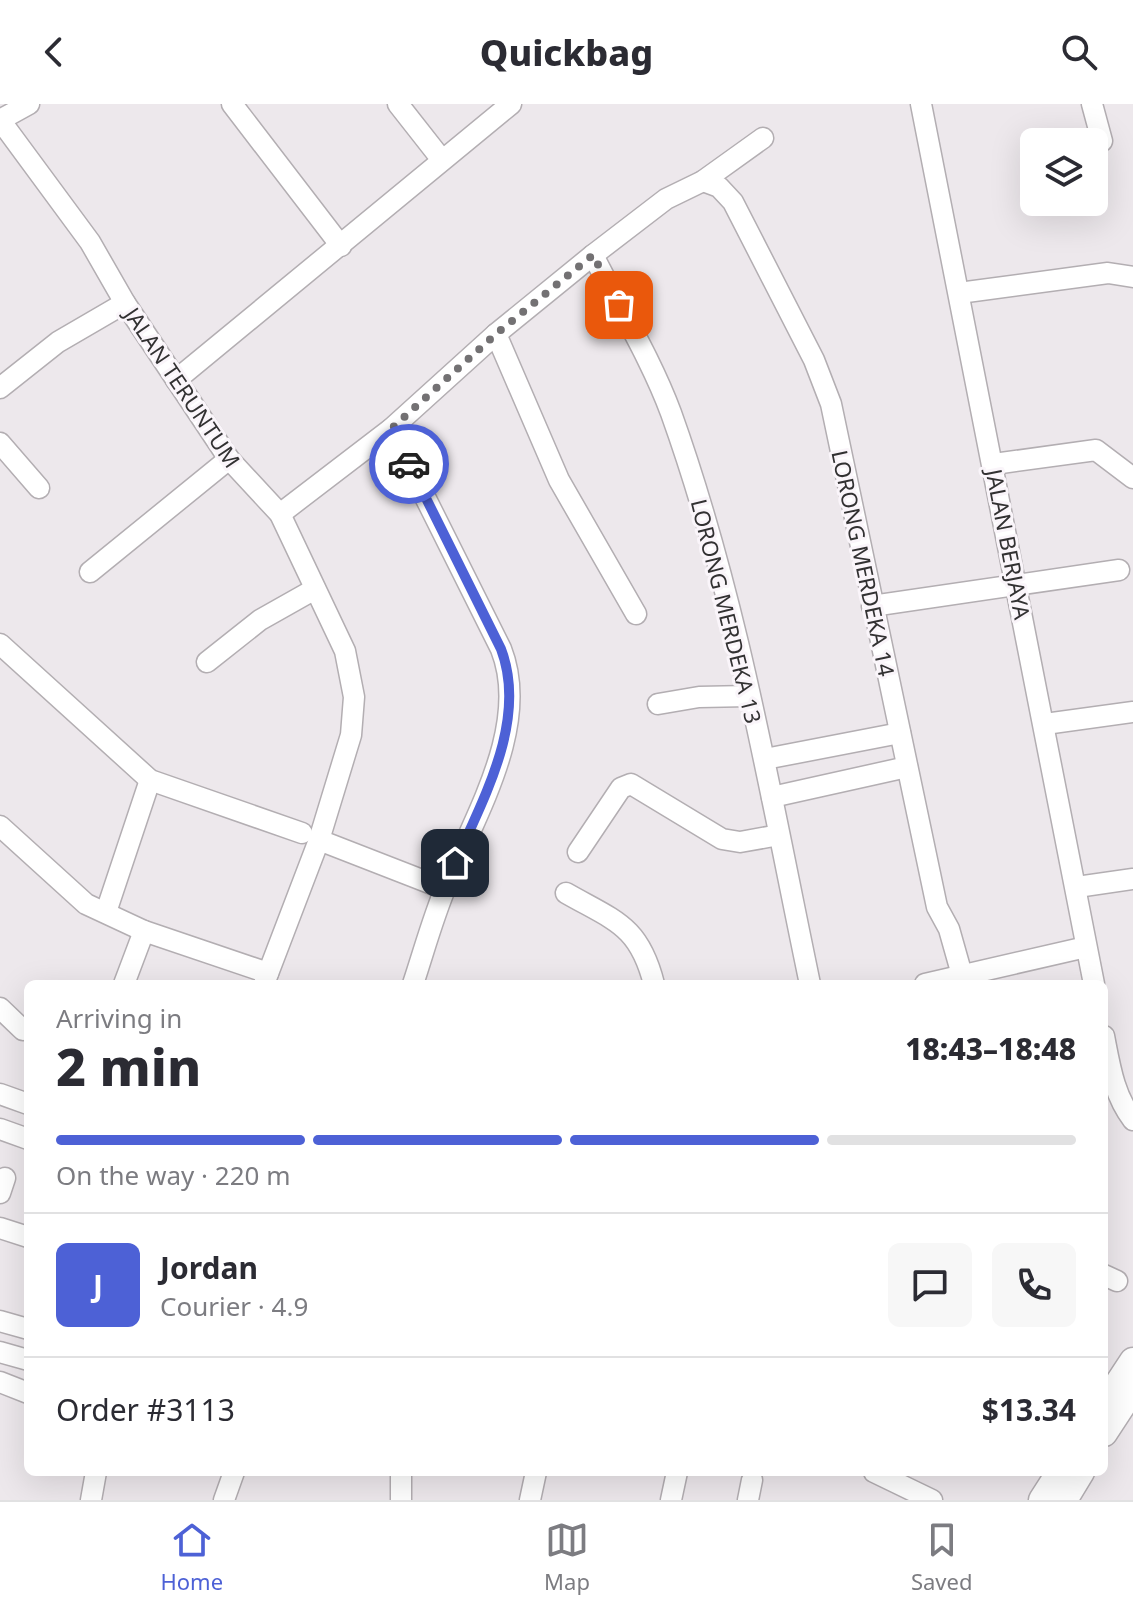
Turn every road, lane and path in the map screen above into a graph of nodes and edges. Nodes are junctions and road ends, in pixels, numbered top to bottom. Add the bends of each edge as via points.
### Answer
1 (29, 104) edge
2 (232, 104) edge
3 (398, 104) edge
4 (511, 104) edge
5 (1092, 104) edge
6 (926, 106) edge
7 (0, 120) edge
8 (1098, 128) edge
9 (763, 138) dead end
10 (442, 160) junction
11 (703, 181) junction
12 (341, 246) junction
13 (593, 255) junction
14 (1133, 277) edge
15 (959, 293) junction
16 (125, 303) junction
17 (496, 334) junction
18 (176, 380) junction
19 (0, 388) edge
20 (391, 429) junction
21 (0, 443) edge
22 (229, 459) junction
23 (994, 464) junction
24 (1133, 478) edge
25 (39, 488) dead end
26 (280, 514) junction
27 (1119, 570) dead end
28 (90, 572) dead end
29 (1015, 583) junction
30 (315, 589) junction
31 (872, 606) junction
32 (636, 614) dead end
33 (0, 644) edge
34 (207, 662) dead end
35 (749, 696) junction
36 (658, 704) dead end
37 (1133, 712) edge
38 (1045, 724) junction
39 (900, 733) junction
40 (765, 759) junction
41 (907, 767) junction
42 (150, 780) junction
43 (772, 797) junction
44 (0, 826) edge
45 (779, 835) junction
46 (311, 837) junction
47 (578, 852) dead end
48 (1133, 879) edge
49 (1077, 887) junction
50 (445, 889) junction
51 (566, 893) dead end
52 (106, 912) junction
53 (144, 931) junction
54 (1086, 947) junction
55 (962, 975) junction
56 (266, 978) edge
57 (126, 980) edge
58 (414, 980) edge
59 (653, 980) edge
60 (809, 980) edge
61 (944, 980) edge
62 (1093, 980) edge
63 (0, 1008) edge
64 (23, 1030) dead end
65 (1108, 1055) edge
66 (0, 1094) edge
67 (24, 1103) edge
68 (1133, 1120) edge
69 (0, 1129) edge
70 (24, 1138) edge
71 (0, 1228) edge
72 (24, 1236) edge
73 (0, 1321) edge
74 (24, 1328) edge
75 (0, 1352) edge
76 (24, 1359) edge
77 (1133, 1361) edge
78 (0, 1382) edge
79 (1133, 1389) edge
80 (24, 1391) edge
81 (1108, 1399) edge
82 (1108, 1427) edge
83 (95, 1476) edge
84 (233, 1476) edge
85 (401, 1476) edge
86 (535, 1476) edge
87 (676, 1476) edge
88 (882, 1476) edge
89 (1057, 1476) edge
90 (1079, 1476) edge
91 (91, 1500) edge
92 (224, 1500) edge
93 (401, 1500) edge
94 (530, 1500) edge
95 (671, 1500) edge
96 (932, 1500) edge
97 (1042, 1500) edge
98 (1064, 1500) edge

1 - 7 street
2 - 12 street
3 - 10 street
4 - 10 street
5 - 8 street
6 - 15 street, JALAN BERJAYA
7 - 16 street, JALAN TERUNTUM via 90,242
9 - 11 street
10 - 12 street
11 - 13 street via 683,188
11 - 31 street, LORONG MERDEKA 14 via 719,187 733,202 824,382
12 - 18 street
13 - 17 street
13 - 35 street, LORONG MERDEKA 13 via 670,411 697,492
14 - 15 street via 1108,273
15 - 23 street, JALAN BERJAYA
16 - 18 street, JALAN TERUNTUM
16 - 19 street via 58,342
17 - 20 street
17 - 32 street via 559,480
18 - 22 street, JALAN TERUNTUM
20 - 26 street
20 - 50 street via 501,649 509,676 498,760
21 - 25 street
22 - 26 street, JALAN TERUNTUM
22 - 28 street
23 - 24 street via 1096,450
23 - 29 street, JALAN BERJAYA
26 - 30 street, JALAN TERUNTUM
27 - 29 street
29 - 31 street
29 - 38 street, JALAN BERJAYA
30 - 34 street via 260,620
30 - 46 street, JALAN TERUNTUM via 345,651 354,697 351,735
31 - 39 street, LORONG MERDEKA 14
33 - 42 street
35 - 36 street
35 - 40 street, LORONG MERDEKA 13
37 - 38 street
38 - 49 street, JALAN BERJAYA
39 - 40 street
39 - 41 street, LORONG MERDEKA 14
40 - 43 street, LORONG MERDEKA 13
41 - 43 street
41 - 55 street, LORONG MERDEKA 14 via 937,907
42 - 46 street
42 - 52 street
43 - 45 street, LORONG MERDEKA 13
44 - 52 street via 86,904
45 - 47 street via 740,842 722,839 631,784 621,788
45 - 60 street, LORONG MERDEKA 13
46 - 50 street
46 - 56 street, JALAN TERUNTUM
48 - 49 street
49 - 54 street, JALAN BERJAYA
50 - 58 street
51 - 59 street via 635,937
52 - 53 street
53 - 56 street
53 - 57 street
54 - 55 street
54 - 62 street, JALAN BERJAYA
55 - 61 street
63 - 64 street
65 - 68 street via 1120,1104
66 - 67 street
69 - 70 street
71 - 72 street
73 - 74 street
75 - 76 street
77 - 81 main road
78 - 80 street
79 - 82 main road
83 - 91 street
84 - 92 street
85 - 93 street
86 - 94 street
87 - 95 street
88 - 96 street
89 - 97 main road
90 - 98 main road

